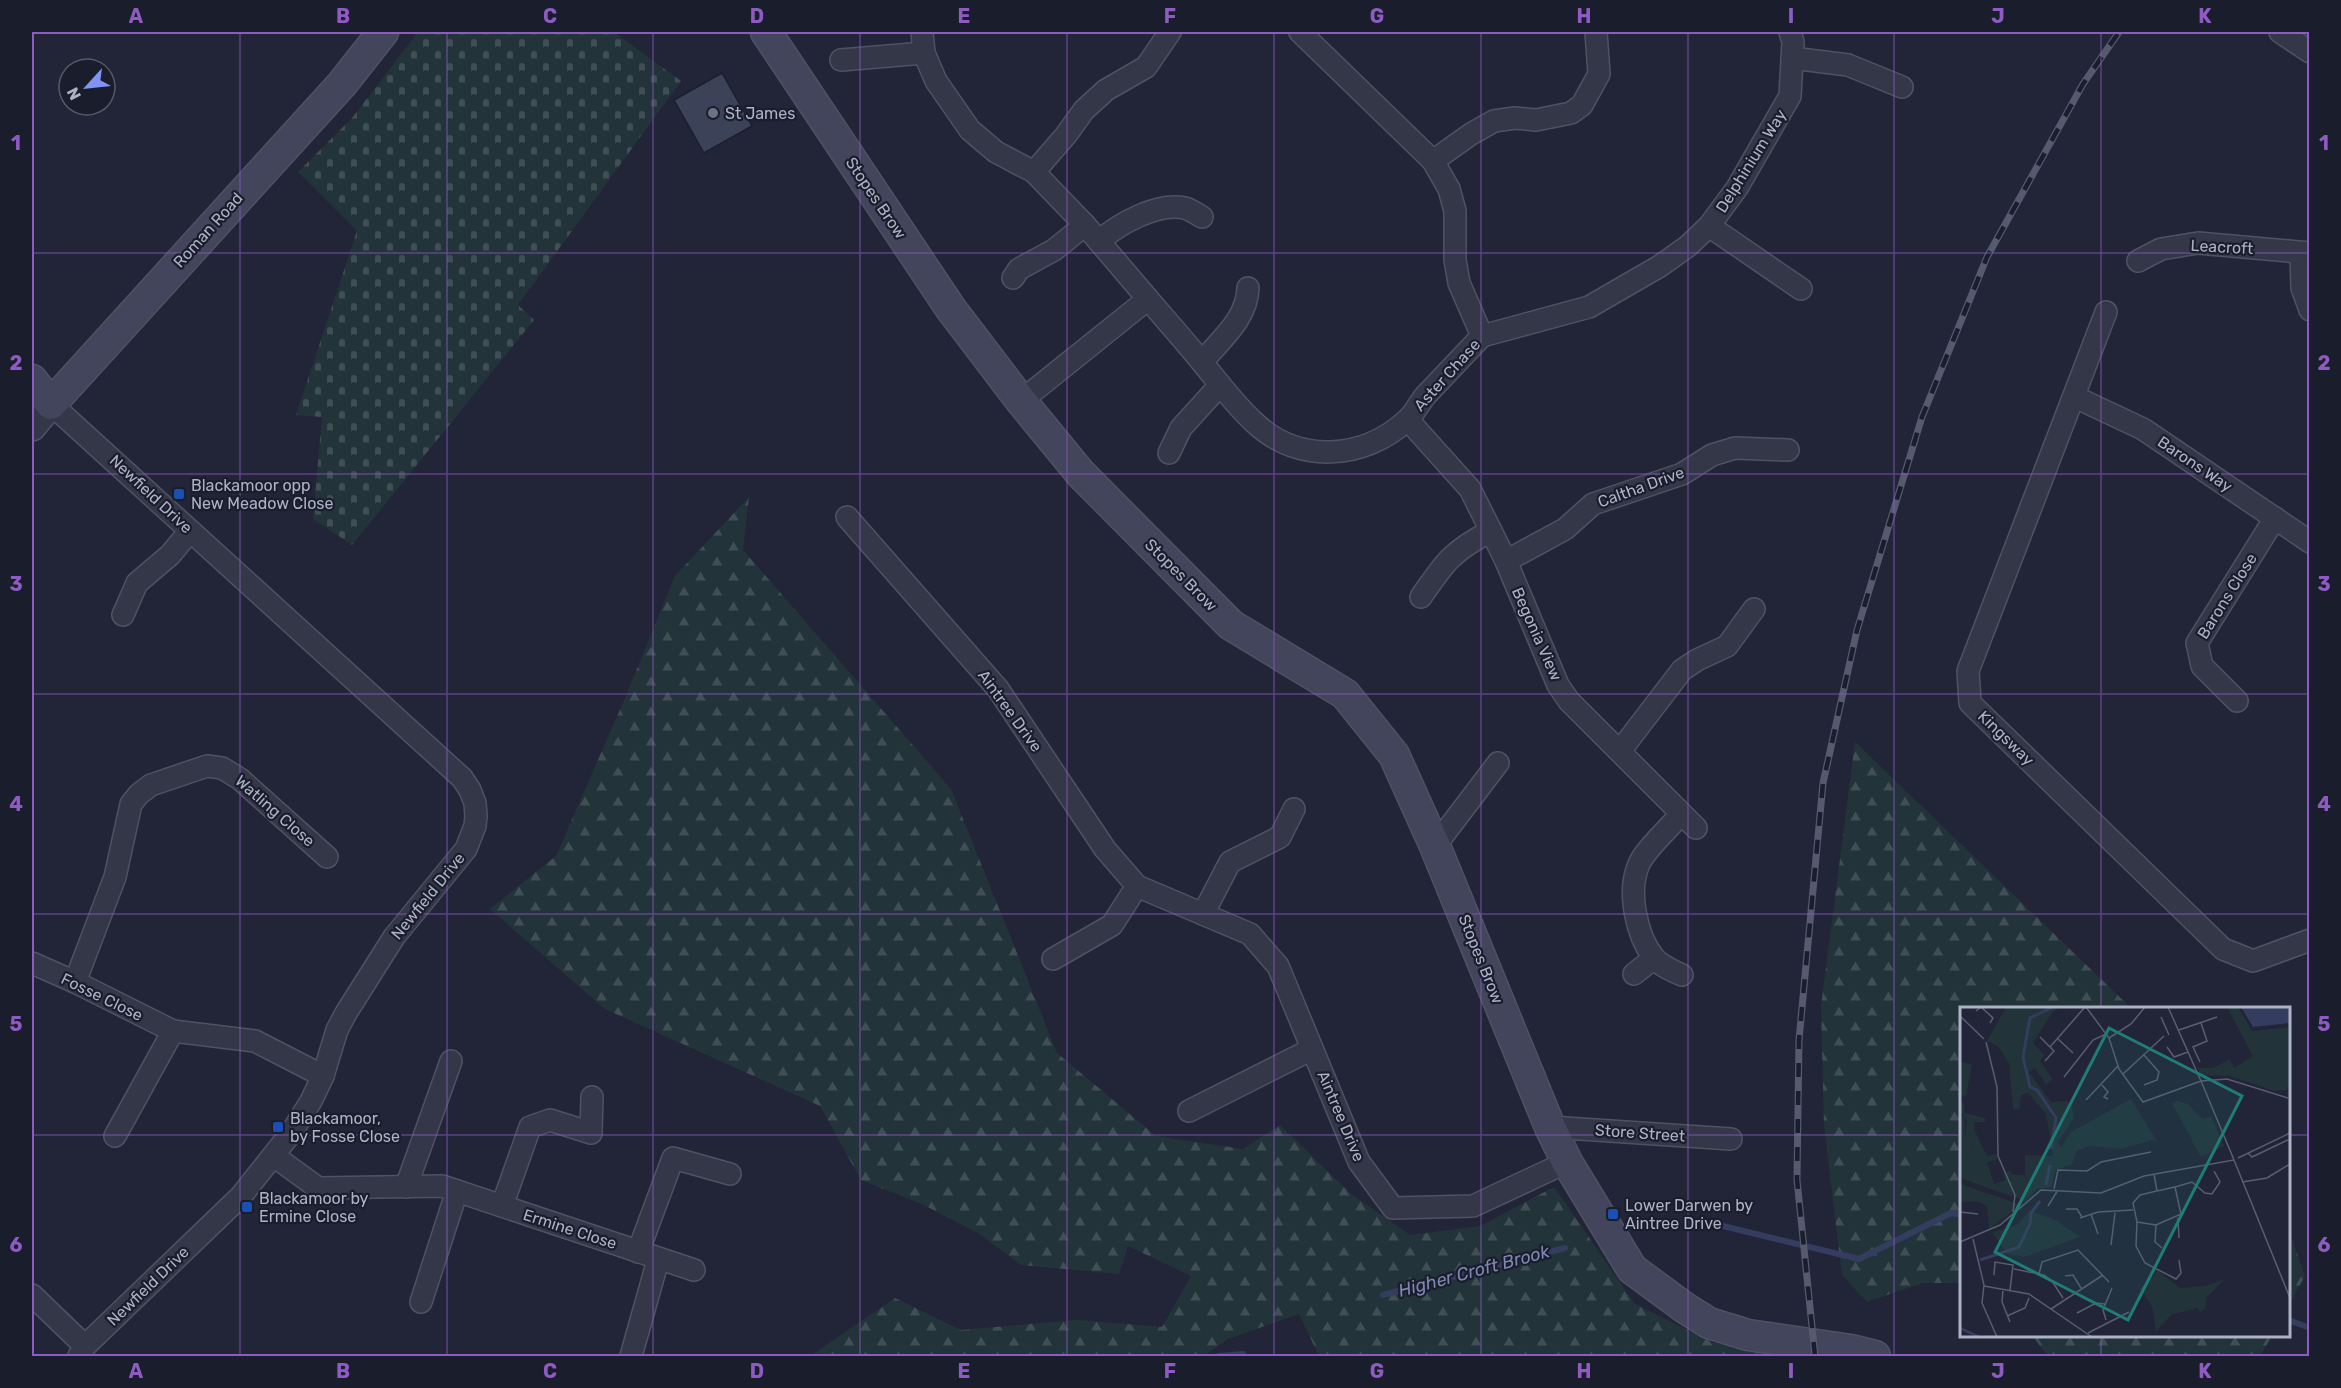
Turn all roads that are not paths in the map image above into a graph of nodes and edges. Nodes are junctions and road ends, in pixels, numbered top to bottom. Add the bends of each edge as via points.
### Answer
1 (383, 32) edge
2 (766, 32) edge
3 (922, 32) edge
4 (1170, 32) edge
5 (1300, 32) edge
6 (1596, 32) edge
7 (1790, 32) edge
8 (2280, 32) edge
9 (2310, 52) edge
10 (924, 53) junction
11 (1792, 58) junction
12 (841, 60) dead end
13 (1902, 87) dead end
14 (1433, 160) junction
15 (1034, 172) junction
16 (1202, 217) dead end
17 (1085, 225) junction
18 (1709, 226) junction
19 (1100, 241) junction
20 (2305, 253) edge
21 (2138, 261) dead end
22 (1013, 278) dead end
23 (1248, 288) dead end
24 (1801, 289) dead end
25 (1148, 299) junction
26 (2310, 310) edge
27 (2106, 312) dead end
28 (1482, 336) junction
29 (1202, 362) junction
30 (32, 380) edge
31 (1220, 385) junction
32 (2075, 397) junction
33 (1021, 401) junction
34 (51, 404) junction
35 (1408, 420) junction
36 (32, 427) edge
37 (1788, 450) dead end
38 (1168, 453) dead end
39 (847, 517) dead end
40 (2275, 518) junction
41 (190, 531) junction
42 (1491, 531) junction
43 (2310, 542) edge
44 (1506, 561) junction
45 (1421, 597) dead end
46 (1754, 609) dead end
47 (123, 615) dead end
48 (2237, 701) dead end
49 (1620, 751) junction
50 (1498, 764) dead end
51 (1294, 809) dead end
52 (1435, 846) junction
53 (327, 857) dead end
54 (1137, 886) junction
55 (1203, 914) junction
56 (2310, 940) edge
57 (1654, 958) junction
58 (1053, 959) dead end
59 (32, 963) edge
60 (1634, 974) dead end
61 (1682, 975) dead end
62 (75, 982) junction
63 (173, 1031) junction
64 (1312, 1048) junction
65 (451, 1061) dead end
66 (323, 1076) junction
67 (592, 1097) dead end
68 (1189, 1111) dead end
69 (1550, 1127) junction
70 (115, 1136) dead end
71 (1731, 1139) dead end
72 (274, 1156) junction
73 (1567, 1162) junction
74 (730, 1174) dead end
75 (406, 1187) junction
76 (457, 1191) junction
77 (501, 1206) junction
78 (638, 1252) junction
79 (658, 1260) junction
80 (694, 1270) dead end
81 (32, 1295) edge
82 (421, 1302) dead end
83 (82, 1351) edge
84 (631, 1356) edge
85 (1875, 1356) edge

1 - 34 main road, Roman Road via 342,84
2 - 33 main road, Stopes Brow via 944,300
3 - 10 street, Aster Chase
4 - 15 street via 1146,67 1106,90 1084,110
5 - 14 street, Aster Chase
6 - 14 street via 1599,74 1577,109 1560,117 1494,121
7 - 11 street, Delphinium Way
8 - 9 street
10 - 12 street
10 - 15 street, Aster Chase via 936,81 970,130 996,152
11 - 13 street via 1848,65
11 - 18 street, Delphinium Way via 1790,96 1737,188
14 - 28 street, Aster Chase via 1449,189 1455,211 1459,283
15 - 17 street, Aster Chase
16 - 19 street via 1186,208 1170,208 1128,221
17 - 19 street, Aster Chase
17 - 22 street via 1054,250 1019,269
18 - 24 street, Delphinium Way
18 - 28 street, Delphinium Way via 1669,259 1589,307
19 - 25 street, Aster Chase
20 - 21 street, Leacroft via 2198,243 2161,249
20 - 26 street via 2302,288
23 - 29 street via 1243,315
25 - 29 street, Aster Chase
25 - 33 street
27 - 32 street, Kingsway
28 - 35 street, Aster Chase via 1424,397
29 - 31 street, Aster Chase
30 - 34 main road
31 - 35 street, Aster Chase via 1255,424 1297,448 1313,452 1358,449
31 - 38 street via 1180,428
32 - 40 street, Barons Way via 2143,429
32 - 56 street, Kingsway via 1968,671 1970,703 2223,949 2253,961
33 - 52 main road, Stopes Brow via 1081,474 1231,625 1345,694 1394,755
34 - 36 street, Roman Road
34 - 41 street, Newfield Drive
35 - 42 street, Begonia View via 1470,489
37 - 44 street, Caltha Drive via 1735,448 1712,454 1682,474 1593,504 1565,529
39 - 54 street, Aintree Drive via 998,688 1105,849
40 - 43 street, Barons Way
40 - 48 street, Barons Close via 2197,643 2202,666
41 - 47 street via 170,555 137,583
41 - 66 street, Newfield Drive via 462,778 475,803 475,826 466,849 375,966 337,1030
42 - 44 street, Begonia View
42 - 45 street via 1450,556
44 - 49 street, Begonia View via 1558,684 1591,725
46 - 49 street via 1727,646 1682,670
49 - 57 street, Begonia View via 1688,821 1639,862 1632,887 1635,912
50 - 52 street
51 - 55 street via 1280,837 1230,862
52 - 69 main road, Stopes Brow
53 - 62 street, Watling Close via 240,778 222,768 207,766 151,785 131,804 115,878
54 - 55 street, Aintree Drive
54 - 58 street via 1112,925
55 - 64 street, Aintree Drive via 1250,934 1278,966
57 - 60 street
57 - 61 street
59 - 62 street, Fosse Close
62 - 63 street, Fosse Close
63 - 66 street, Fosse Close via 255,1041
63 - 70 street
64 - 68 street, Aintree Drive
64 - 73 street, Aintree Drive via 1359,1162 1393,1208 1473,1206
65 - 75 street
66 - 72 street, Newfield Drive
67 - 77 street, Ermine Close via 591,1133 550,1120 531,1127
69 - 71 street, Store Street
69 - 73 main road, Stopes Brow
72 - 75 street, Ermine Close via 318,1188
72 - 83 street, Newfield Drive via 241,1196
73 - 85 main road, Stopes Brow via 1632,1269 1709,1323 1748,1335
74 - 78 street, Ermine Close via 673,1158
75 - 76 street, Ermine Close via 442,1186
76 - 77 street, Ermine Close
76 - 82 street
77 - 78 street, Ermine Close
78 - 79 street, Ermine Close
79 - 80 street, Ermine Close
79 - 84 street
81 - 83 street

